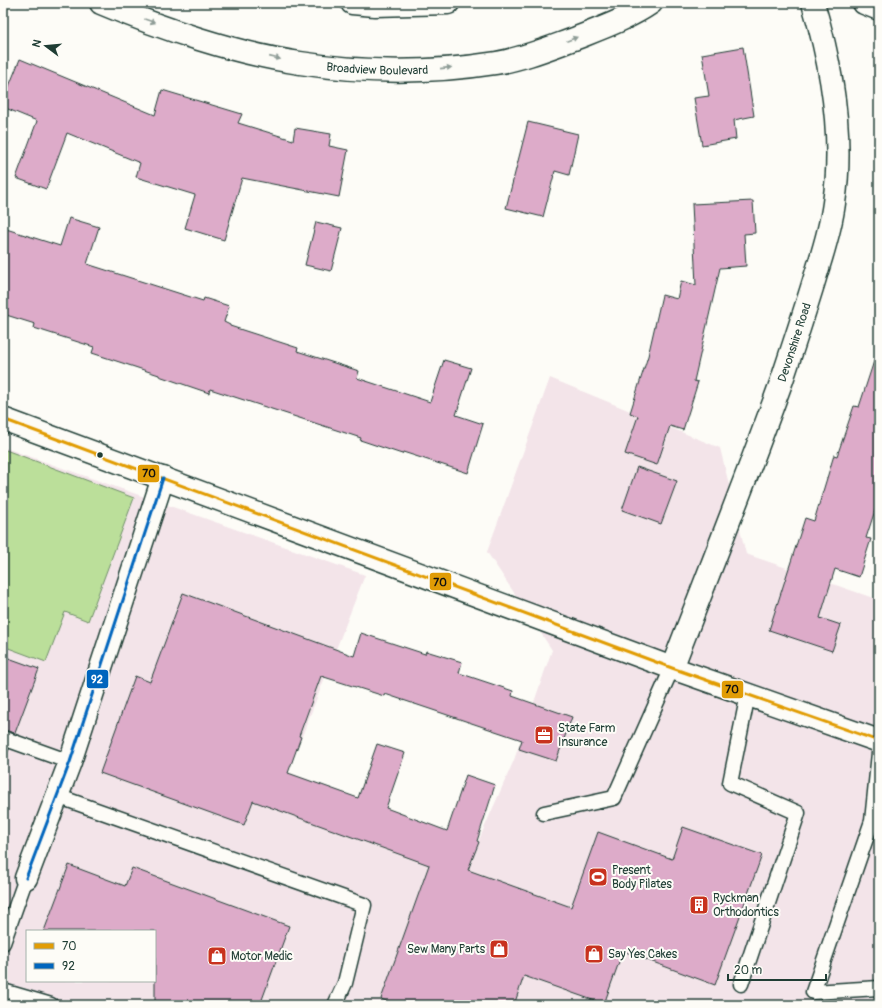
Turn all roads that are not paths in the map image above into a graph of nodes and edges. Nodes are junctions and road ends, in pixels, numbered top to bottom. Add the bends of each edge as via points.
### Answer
1 (101, 3) edge
2 (352, 3) edge
3 (448, 3) edge
4 (651, 3) edge
5 (813, 3) edge
6 (864, 3) edge
7 (879, 10) edge
8 (3, 419) edge
9 (163, 478) junction
10 (672, 668) junction
11 (748, 694) junction
12 (3, 738) edge
13 (879, 741) edge
14 (879, 753) edge
15 (70, 762) junction
16 (57, 796) junction
17 (544, 813) dead end
18 (875, 822) edge
19 (26, 878) joint
20 (3, 943) edge
21 (741, 984) dead end
22 (879, 988) edge
23 (3, 991) edge
24 (51, 1005) edge
25 (335, 1005) edge

1 -> 4 street, Broadview Boulevard via 238,50 300,63 372,70 435,69 497,63 597,30
2 - 3 street
5 - 10 street, Devonshire Road via 825,45 835,104 838,155 834,203 801,327 752,463
6 - 7 street
8 - 9 street
9 - 10 street
9 - 15 street
10 - 11 street
10 - 17 lane via 614,798
11 - 13 street
11 - 21 lane via 730,783 798,813
12 - 15 lane
14 - 18 lane
15 - 16 street
16 - 19 street
16 - 25 lane via 364,904 345,983
18 - 22 lane via 813,992
19 - 20 lane
23 - 24 lane

